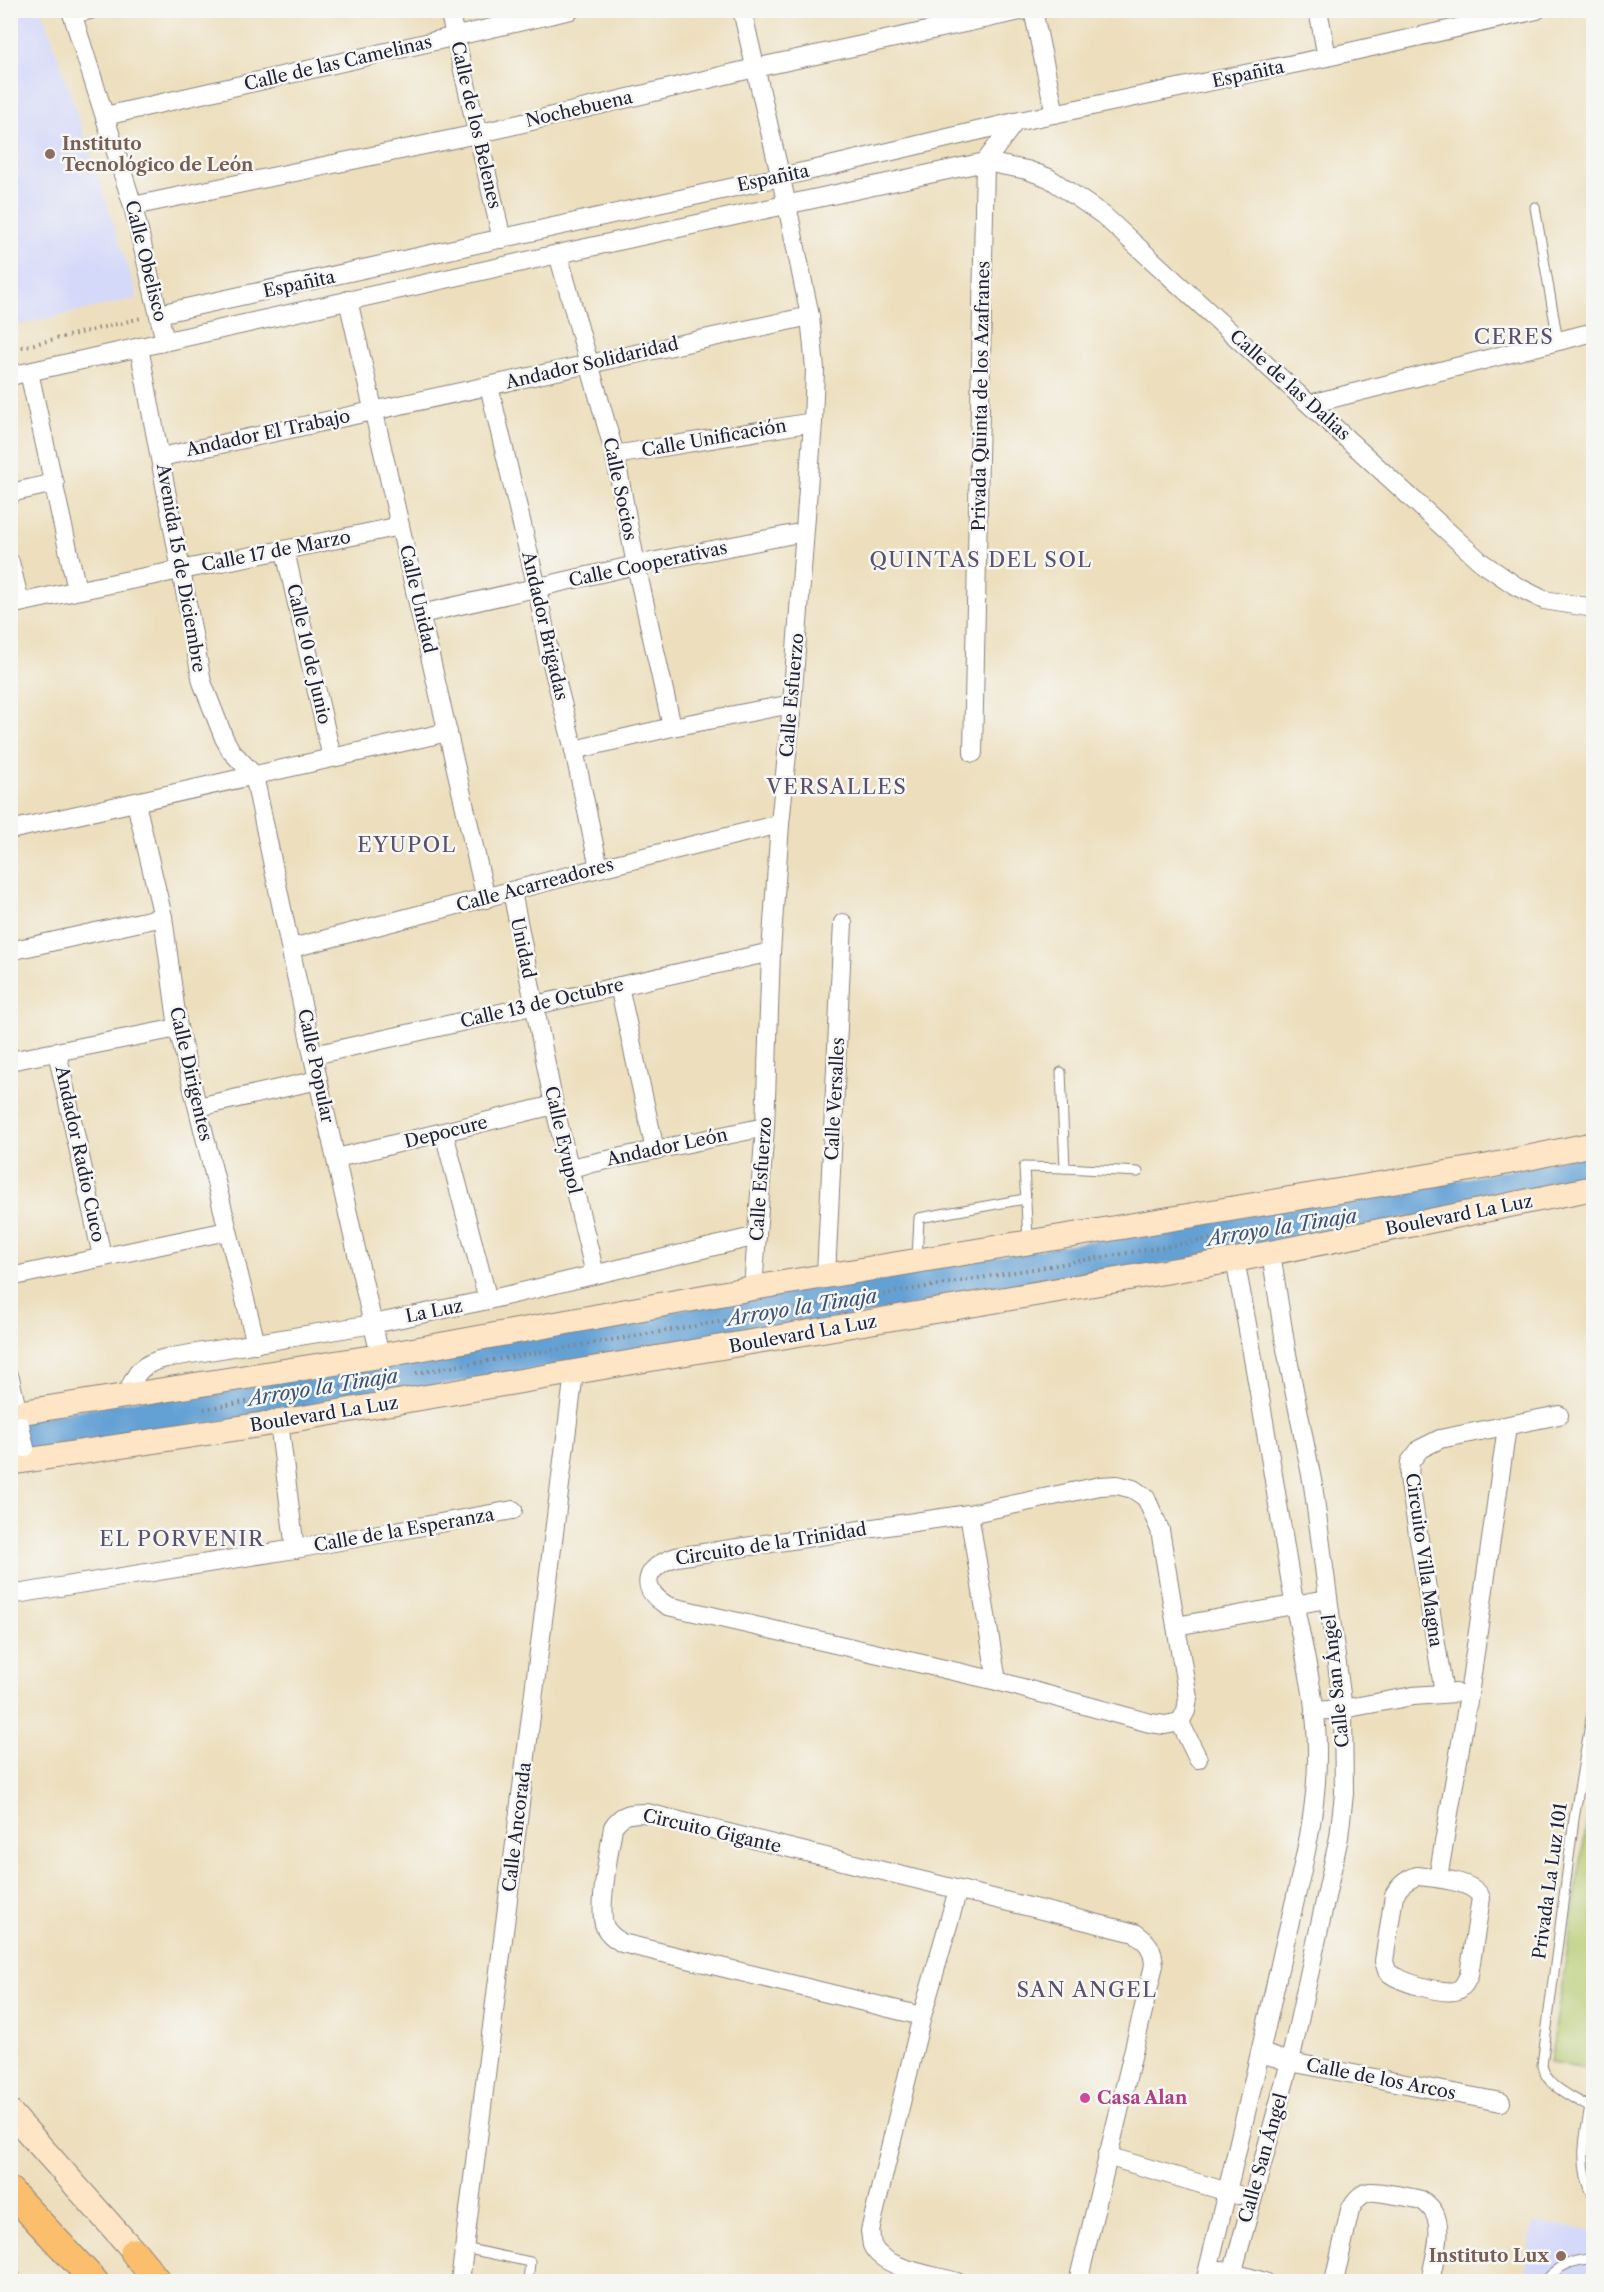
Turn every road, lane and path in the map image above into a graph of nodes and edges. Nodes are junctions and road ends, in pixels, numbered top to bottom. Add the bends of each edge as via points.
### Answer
1 (90, 10) edge
2 (449, 10) edge
3 (570, 10) edge
4 (742, 10) edge
5 (1025, 10) edge
6 (1033, 10) edge
7 (1318, 10) edge
8 (1537, 10) edge
9 (71, 12) edge
10 (455, 36) junction
11 (1327, 57) junction
12 (755, 68) junction
13 (1055, 114) junction
14 (105, 116) junction
15 (1015, 122) junction
16 (477, 134) junction
17 (985, 162) junction
18 (780, 176) junction
19 (787, 205) junction
20 (133, 206) junction
21 (1535, 207) dead end
22 (502, 239) junction
23 (558, 254) junction
24 (348, 300) junction
25 (159, 314) junction
26 (810, 316) junction
27 (1593, 332) edge
28 (165, 341) junction
29 (1558, 341) junction
30 (139, 347) junction
31 (10, 350) edge
32 (589, 362) junction
33 (29, 372) junction
34 (10, 376) edge
35 (489, 386) junction
36 (1310, 404) junction
37 (375, 410) junction
38 (813, 422) junction
39 (615, 455) junction
40 (161, 457) junction
41 (55, 483) junction
42 (10, 494) edge
43 (400, 526) junction
44 (804, 531) junction
45 (285, 551) junction
46 (10, 562) edge
47 (636, 565) junction
48 (183, 570) junction
49 (537, 588) junction
50 (77, 590) junction
51 (15, 604) edge
52 (1593, 608) edge
53 (421, 614) junction
54 (792, 704) junction
55 (672, 727) junction
56 (448, 732) junction
57 (574, 750) junction
58 (973, 753) dead end
59 (332, 758) junction
60 (254, 775) junction
61 (136, 803) junction
62 (780, 824) junction
63 (11, 829) edge
64 (599, 868) junction
65 (512, 891) junction
66 (486, 898) junction
67 (163, 917) junction
68 (843, 923) dead end
69 (291, 948) junction
70 (10, 951) edge
71 (771, 952) junction
72 (619, 986) junction
73 (535, 1005) junction
74 (178, 1028) junction
75 (57, 1052) junction
76 (314, 1055) junction
77 (10, 1061) edge
78 (1061, 1072) dead end
79 (318, 1080) junction
80 (554, 1105) junction
81 (198, 1107) junction
82 (765, 1126) junction
83 (444, 1133) junction
84 (1593, 1144) edge
85 (655, 1150) junction
86 (337, 1158) junction
87 (569, 1168) junction
88 (1065, 1168) junction
89 (1138, 1172) dead end
90 (1593, 1188) edge
91 (1025, 1199) junction
92 (227, 1231) junction
93 (1260, 1231) dead end
94 (757, 1236) junction
95 (1028, 1242) junction
96 (1271, 1253) junction
97 (102, 1256) junction
98 (917, 1260) junction
99 (1235, 1260) junction
100 (595, 1274) junction
101 (826, 1275) junction
102 (10, 1277) edge
103 (753, 1288) junction
104 (488, 1300) junction
105 (373, 1324) junction
106 (256, 1344) junction
107 (380, 1356) junction
108 (574, 1372) junction
109 (411, 1374) dead end
110 (10, 1378) edge
111 (352, 1384) dead end
112 (127, 1396) junction
113 (199, 1410) dead end
114 (1559, 1415) dead end
115 (16, 1417) edge
116 (279, 1422) junction
117 (1507, 1427) junction
118 (21, 1457) edge
119 (513, 1510) dead end
120 (969, 1514) junction
121 (295, 1549) junction
122 (10, 1595) edge
123 (1328, 1599) junction
124 (1295, 1605) junction
125 (1176, 1626) junction
126 (997, 1681) junction
127 (1444, 1693) junction
128 (1469, 1695) junction
129 (1593, 1701) edge
130 (1343, 1709) junction
131 (1314, 1711) junction
132 (1180, 1722) junction
133 (1198, 1759) dead end
134 (1438, 1878) junction
135 (958, 1890) junction
136 (922, 2016) junction
137 (1261, 2053) junction
138 (1290, 2062) junction
139 (1501, 2102) dead end
140 (1592, 2108) edge
141 (10, 2112) edge
142 (1107, 2156) junction
143 (10, 2191) edge
144 (1226, 2191) junction
145 (1593, 2197) edge
146 (1251, 2199) junction
147 (464, 2248) junction
148 (134, 2252) joint
149 (1593, 2259) edge
150 (10, 2265) edge
151 (1207, 2274) edge
152 (1231, 2277) edge
153 (26, 2282) edge
154 (95, 2282) edge
155 (160, 2282) edge
156 (460, 2282) edge
157 (528, 2282) edge
158 (957, 2282) edge
159 (1078, 2282) edge
160 (1266, 2282) edge
161 (1334, 2282) edge
162 (1430, 2282) edge
163 (1544, 2282) edge

1 - 9 street
2 - 10 street, Calle de los Belenes
3 - 10 street, Calle de las Camelinas
4 - 12 street, Calle Esfuerzo
5 - 12 street, Nochebuena
6 - 13 street
7 - 11 street
8 - 11 street, Españita
9 - 14 street, Calle Obelisco
10 - 14 street, Calle de las Camelinas
10 - 16 street, Calle de los Belenes
11 - 13 street, Españita
12 - 16 street, Nochebuena
12 - 18 street, Calle Esfuerzo
13 - 15 street, Españita
14 - 20 street, Calle Obelisco
15 - 17 street
15 - 18 street, Españita
16 - 20 street, Nochebuena
16 - 22 street, Calle de los Belenes
17 - 19 street
17 - 36 street, Calle de las Dalias via 1049,178 1103,215
17 - 58 street, Privada Quinta de los Azafranes
18 - 19 street, Calle Esfuerzo
18 - 22 street, Españita
19 - 23 street
19 - 26 street, Calle Esfuerzo
20 - 25 street, Calle Obelisco
21 - 29 lane
22 - 25 street, Españita
23 - 24 street
23 - 32 street, Calle Socios
24 - 28 street
24 - 37 street, Calle Unidad
25 - 28 street, Calle Obelisco
25 - 31 path
26 - 32 street, Andador Solidaridad
26 - 38 street, Calle Esfuerzo via 815,369
27 - 29 street
28 - 30 street
29 - 36 street
30 - 33 street
30 - 40 street, Avenida 15 de Diciembre
32 - 35 street, Andador Solidaridad
32 - 39 street, Calle Socios
33 - 34 street
33 - 41 street
35 - 37 street, Andador Solidaridad
35 - 49 street, Andador Brigadas
36 - 52 street, Calle de las Dalias via 1490,568 1544,600
37 - 40 street, Andador El Trabajo
37 - 43 street, Calle Unidad
38 - 39 street, Calle Unificación
38 - 44 street, Calle Esfuerzo
39 - 47 street, Calle Socios
40 - 48 street, Avenida 15 de Diciembre
41 - 42 street
41 - 50 street
43 - 45 street, Calle 17 de Marzo
43 - 53 street, Calle Unidad
44 - 47 street, Calle Cooperativas
44 - 54 street, Calle Esfuerzo
45 - 48 street, Calle 17 de Marzo
45 - 59 street, Calle 10 de Junio
46 - 51 street
47 - 49 street, Calle Cooperativas
47 - 55 street, Calle Socios
48 - 50 street, Calle 17 de Marzo
48 - 60 street, Avenida 15 de Diciembre via 202,682 231,751
49 - 53 street, Calle Cooperativas
49 - 57 street, Andador Brigadas
50 - 51 street, Calle 17 de Marzo
53 - 56 street, Calle Unidad
54 - 55 street
54 - 62 street, Calle Esfuerzo
55 - 57 street
56 - 59 street
56 - 66 street, Calle Unidad
57 - 64 street, Andador Brigadas
59 - 60 street
60 - 61 street
60 - 69 street, Calle Popular
61 - 63 street
61 - 67 street, Calle Dirigentes
62 - 64 street, Calle Acarreadores
62 - 71 street, Calle Esfuerzo
64 - 65 street, Calle Acarreadores
65 - 66 street, Calle Acarreadores
65 - 73 street, Unidad
66 - 69 street, Calle Acarreadores
67 - 70 street
67 - 74 street, Calle Dirigentes
68 - 101 street, Calle Versalles
69 - 76 street, Calle Popular
71 - 72 street, Calle 13 de Octubre
71 - 82 street, Calle Esfuerzo
72 - 73 street, Calle 13 de Octubre
72 - 85 street
73 - 76 street, Calle 13 de Octubre
73 - 80 street, Calle Eyupol
74 - 75 street
74 - 81 street, Calle Dirigentes
75 - 77 street
75 - 97 street, Andador Radio Cuco
76 - 79 street, Calle Popular
78 - 88 lane
79 - 81 street
79 - 86 street, Calle Popular
80 - 83 street, Depocure
80 - 87 street, Calle Eyupol
81 - 92 street, Calle Dirigentes
82 - 85 street, Andador León
82 - 94 street, Calle Esfuerzo
83 - 86 street, Depocure
83 - 104 street
84 - 95 main road via 1477,1168
85 - 87 street, Andador León
86 - 105 street, Calle Popular
87 - 100 street, Calle Eyupol
88 - 89 lane
88 - 91 lane via 1024,1167
90 - 96 main road, Boulevard La Luz
91 - 95 lane
91 - 98 lane via 919,1218
92 - 97 street
92 - 106 street, Calle Dirigentes
93 - 109 path
94 - 100 street, La Luz
94 - 103 street, Calle Esfuerzo
95 - 98 main road
96 - 99 main road, Boulevard La Luz
96 - 123 street, Calle San Ángel via 1313,1485
97 - 102 street
98 - 101 main road
99 - 108 main road, Boulevard La Luz
99 - 124 street, Calle San Ángel
100 - 104 street, La Luz
101 - 103 main road
103 - 107 main road
104 - 105 street, La Luz
105 - 106 street, La Luz
105 - 107 street, Calle Popular
106 - 112 street, La Luz via 153,1361 139,1370
107 - 112 main road
108 - 116 main road, Boulevard La Luz
108 - 147 street, Calle Ancorada
110 - 115 street
111 - 113 path
112 - 115 main road
114 - 117 street, Circuito Villa Magna
115 - 118 street, bridge
116 - 118 main road, Boulevard La Luz
116 - 121 street
117 - 127 street, Circuito Villa Magna via 1440,1439 1420,1449 1410,1462 1408,1478
117 - 128 street
119 - 121 street, Calle de la Esperanza
120 - 125 street, Circuito de la Trinidad via 1100,1486 1133,1489 1146,1498 1160,1530
120 - 126 street
120 - 126 street, Circuito de la Trinidad via 675,1557 654,1567 649,1583 658,1600 668,1606
121 - 122 street, Calle de la Esperanza
123 - 124 street
123 - 130 street, Calle San Ángel
124 - 125 street
124 - 131 street, Calle San Ángel
125 - 132 street, Circuito de la Trinidad via 1188,1698
126 - 132 street, Circuito de la Trinidad via 1150,1723
127 - 128 street
127 - 130 street
128 - 134 street
129 - 140 lane, Privada La Luz 101 via 1542,2065 1550,2082
130 - 131 street
130 - 138 street, Calle San Ángel via 1344,1794 1339,1837
131 - 137 street, Calle San Ángel via 1317,1749 1310,1827
132 - 133 street
134 - 134 street via 1473,1887 1481,1898 1469,1975 1459,1990 1448,1992 1392,1977 1384,1961 1394,1895 1399,1887 1417,1876
135 - 136 street
135 - 136 street, Circuito Gigante via 647,1813 630,1813 618,1818 613,1827 602,1909 609,1935 622,1943
135 - 142 street, Circuito Gigante via 1136,1933 1154,1952 1155,1965
136 - 158 street via 870,2231 872,2246 884,2259
137 - 138 street, Calle de los Arcos
137 - 144 street, Calle San Ángel
138 - 139 street, Calle de los Arcos
138 - 146 street, Calle San Ángel
140 - 145 lane via 1583,2158 1585,2179
141 - 148 main road
142 - 144 street
142 - 159 street, Circuito Gigante
143 - 154 main road
144 - 146 street
144 - 151 street, Calle San Ángel
146 - 152 street, Calle San Ángel
147 - 156 street, Calle Ancorada
147 - 157 lane via 530,2262
148 - 155 main road
149 - 163 lane via 1568,2262
150 - 153 path
151 - 152 street
152 - 160 street
161 - 162 street via 1350,2210 1355,2200 1370,2192 1419,2199 1436,2214 1438,2235

